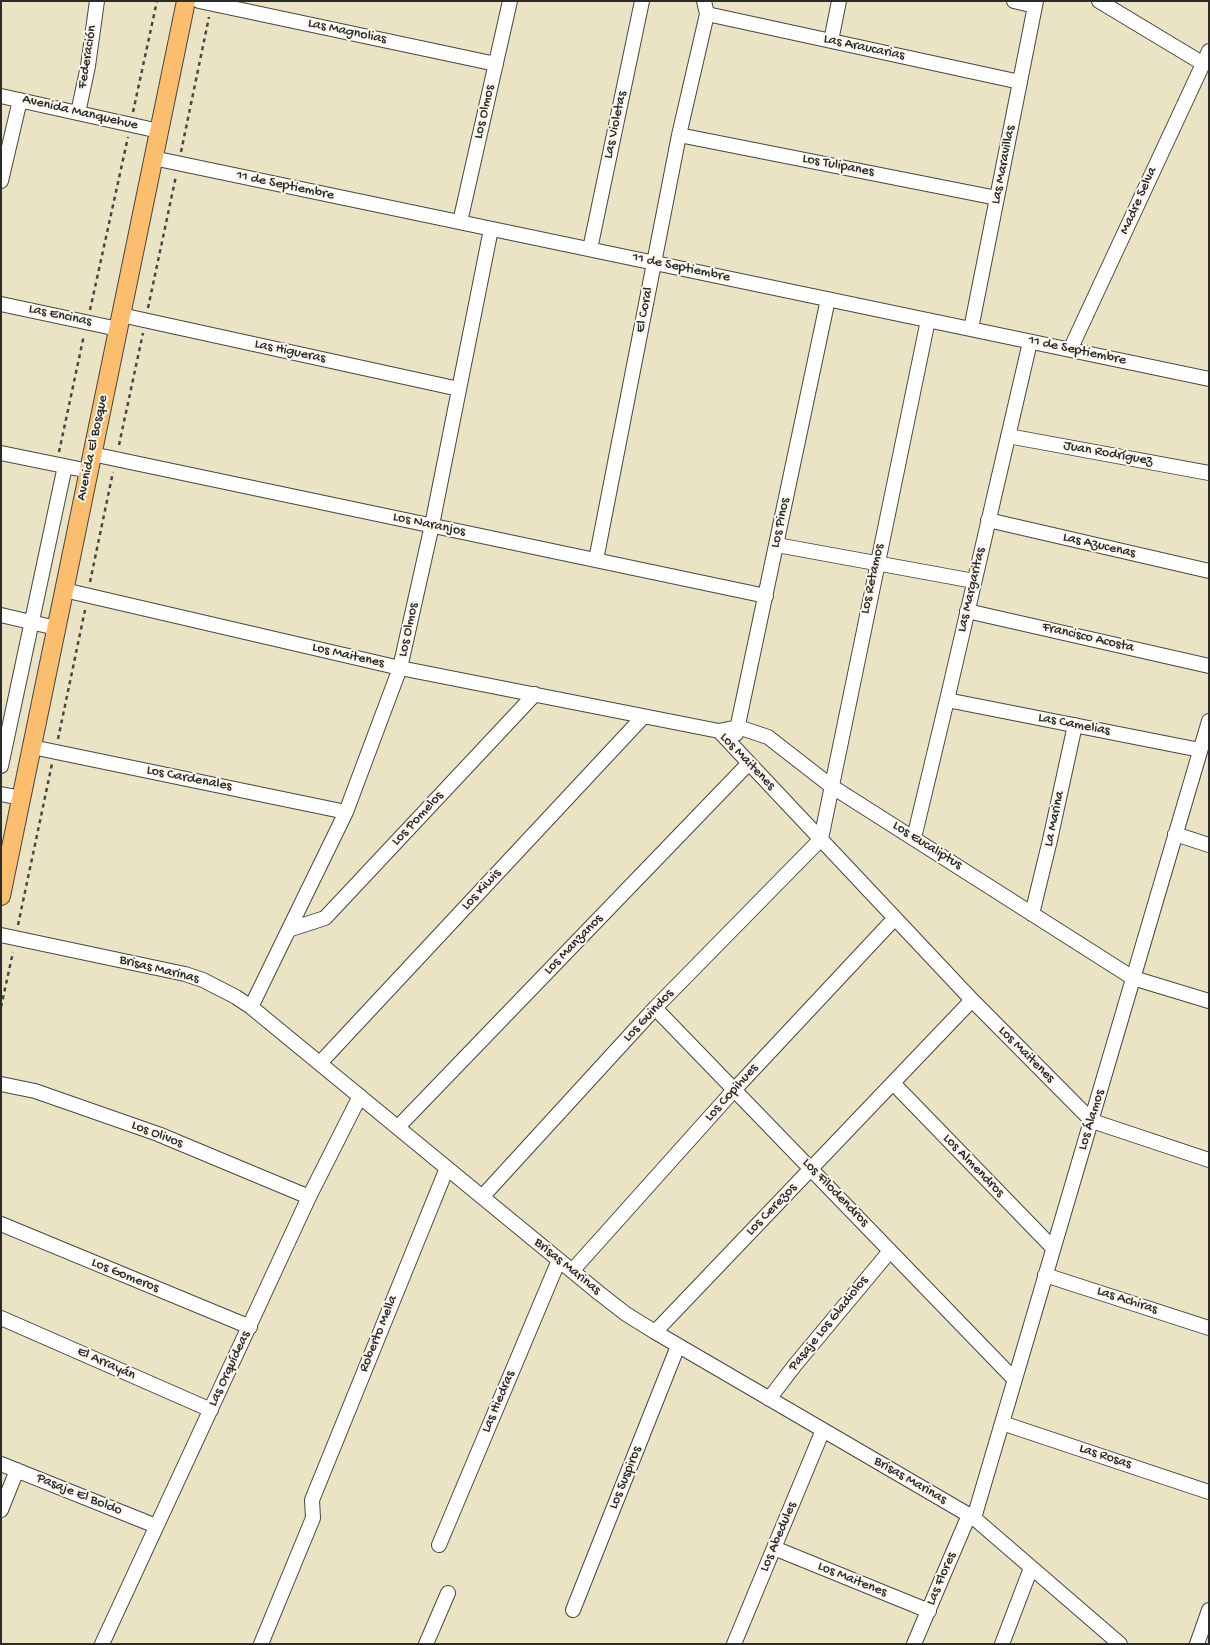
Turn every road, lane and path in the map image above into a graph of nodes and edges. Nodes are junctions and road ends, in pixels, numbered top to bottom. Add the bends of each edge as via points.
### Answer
1 (97, 1) edge
2 (157, 1) edge
3 (186, 1) edge
4 (510, 1) edge
5 (642, 1) edge
6 (839, 1) edge
7 (1014, 1) edge
8 (1099, 1) edge
9 (205, 3) edge
10 (1036, 4) edge
11 (706, 8) edge
12 (830, 40) junction
13 (1205, 57) edge
14 (496, 64) junction
15 (1020, 82) junction
16 (1, 96) edge
17 (20, 100) junction
18 (78, 113) junction
19 (130, 124) junction
20 (159, 131) junction
21 (679, 135) junction
22 (153, 158) junction
23 (178, 164) junction
24 (1, 181) edge
25 (997, 198) junction
26 (460, 222) junction
27 (491, 229) junction
28 (590, 249) junction
29 (655, 263) junction
30 (828, 299) junction
31 (1, 304) edge
32 (145, 320) junction
33 (928, 320) junction
34 (87, 322) junction
35 (120, 322) junction
36 (971, 329) junction
37 (1030, 342) junction
38 (1070, 350) junction
39 (1209, 379) edge
40 (459, 389) junction
41 (1008, 436) junction
42 (1, 453) edge
43 (116, 459) junction
44 (91, 463) junction
45 (61, 465) junction
46 (1209, 473) edge
47 (988, 520) junction
48 (432, 525) junction
49 (777, 545) junction
50 (596, 560) junction
51 (876, 563) junction
52 (1209, 571) edge
53 (974, 581) junction
54 (64, 590) junction
55 (88, 596) junction
56 (766, 596) junction
57 (967, 611) junction
58 (1, 615) edge
59 (31, 622) junction
60 (56, 628) junction
61 (1209, 666) edge
62 (400, 668) junction
63 (535, 694) junction
64 (947, 700) junction
65 (643, 717) junction
66 (1209, 721) edge
67 (1075, 725) junction
68 (738, 727) junction
69 (719, 731) junction
70 (32, 747) junction
71 (734, 748) junction
72 (1200, 750) junction
73 (55, 752) junction
74 (750, 763) junction
75 (1, 766) edge
76 (831, 786) junction
77 (1, 794) edge
78 (21, 798) junction
79 (346, 812) junction
80 (1175, 834) junction
81 (914, 838) junction
82 (820, 839) junction
83 (1209, 845) edge
84 (1, 896) edge
85 (1032, 914) junction
86 (895, 918) junction
87 (291, 929) junction
88 (1, 935) edge
89 (16, 938) junction
90 (1133, 978) junction
91 (972, 1000) junction
92 (1209, 1002) edge
93 (1, 1007) edge
94 (252, 1007) junction
95 (655, 1008) junction
96 (320, 1063) junction
97 (1, 1084) edge
98 (894, 1084) junction
99 (734, 1090) junction
100 (360, 1096) junction
101 (1092, 1121) junction
102 (398, 1127) junction
103 (1209, 1160) edge
104 (447, 1168) junction
105 (811, 1169) junction
106 (309, 1197) junction
107 (482, 1197) junction
108 (1, 1224) edge
109 (1053, 1248) junction
110 (890, 1251) junction
111 (559, 1260) junction
112 (572, 1271) junction
113 (1045, 1275) junction
114 (1, 1318) edge
115 (250, 1327) junction
116 (1209, 1328) edge
117 (655, 1332) junction
118 (678, 1346) junction
119 (1014, 1379) junction
120 (769, 1399) junction
121 (211, 1410) junction
122 (1002, 1423) junction
123 (823, 1430) junction
124 (1, 1464) edge
125 (17, 1470) junction
126 (1209, 1492) edge
127 (1, 1510) edge
128 (971, 1516) junction
129 (156, 1526) junction
130 (438, 1544) dead end
131 (774, 1548) junction
132 (1031, 1568) junction
133 (448, 1593) dead end
134 (573, 1610) dead end
135 (1209, 1610) edge
136 (929, 1611) junction
137 (102, 1644) edge
138 (261, 1644) edge
139 (426, 1644) edge
140 (734, 1644) edge
141 (914, 1644) edge
142 (1002, 1644) edge
143 (1120, 1644) edge
144 (1197, 1644) edge

1 - 18 street, Federación
2 - 19 path
3 - 20 main road, Avenida El Bosque
4 - 14 street, Los Olmos
5 - 28 street, Las Violetas
6 - 12 street
7 - 10 street
8 - 13 street
9 - 14 street, Las Magnolias
9 - 23 path
10 - 15 street, Las Maravillas
11 - 12 street, Las Araucarias
11 - 21 street, El Coral
12 - 15 street, Las Araucarias
13 - 38 street, Madre Selva
14 - 26 street, Los Olmos
15 - 25 street, Las Maravillas
16 - 17 street, Avenida Manquehue
17 - 18 street, Avenida Manquehue
17 - 24 street
18 - 19 street, Avenida Manquehue
19 - 20 street, Avenida Manquehue
19 - 34 path
20 - 22 main road, Avenida El Bosque
21 - 25 street, Los Tulipanes
21 - 29 street, El Coral
22 - 23 street, 11 de Septiembre
22 - 35 main road, Avenida El Bosque
23 - 26 street, 11 de Septiembre
23 - 32 path
25 - 36 street, Las Maravillas
26 - 27 street, 11 de Septiembre
27 - 28 street, 11 de Septiembre
27 - 40 street, Los Olmos
28 - 29 street, 11 de Septiembre
29 - 30 street, 11 de Septiembre
29 - 50 street, El Coral
30 - 33 street, 11 de Septiembre
30 - 49 street, Los Pinos
31 - 34 street, Las Encinas
32 - 35 street, Las Higueras
32 - 40 street, Las Higueras
32 - 43 path
33 - 36 street, 11 de Septiembre
33 - 51 street, Los Retamos
34 - 35 street, Las Encinas
34 - 45 path
35 - 44 main road, Avenida El Bosque
36 - 37 street, 11 de Septiembre
37 - 38 street, 11 de Septiembre
37 - 41 street, Las Margaritas
38 - 39 street, 11 de Septiembre
40 - 48 street, Los Olmos
41 - 46 street, Juan Rodríguez
41 - 47 street, Las Margaritas
42 - 45 street, Los Naranjos
43 - 44 street, Los Naranjos
43 - 48 street, Los Naranjos
43 - 55 path
44 - 45 street, Los Naranjos
44 - 54 main road, Avenida El Bosque
45 - 59 street, Avenida El Bosque
47 - 52 street, Las Azucenas
47 - 53 street, Las Margaritas
48 - 50 street, Los Naranjos
48 - 62 street, Los Olmos
49 - 51 street
49 - 56 street, Los Pinos
50 - 56 street, Los Naranjos
51 - 53 street
51 - 76 street, Los Retamos
53 - 57 street, Las Margaritas
54 - 55 street, Los Maitenes
54 - 60 main road, Avenida El Bosque
55 - 62 street, Los Maitenes
55 - 73 path
56 - 68 street, Los Pinos
57 - 61 street, Francisco Acosta
57 - 64 street, Las Margaritas
58 - 59 street
59 - 60 street
59 - 75 street, Avenida El Bosque
60 - 70 main road, Avenida El Bosque
62 - 63 street, Los Maitenes
62 - 79 street, Los Olmos
63 - 65 street, Los Maitenes
63 - 87 street, Los Pomelos via 325,918
64 - 67 street, Las Camelias
64 - 81 street, Las Margaritas
65 - 69 street, Los Maitenes
65 - 96 street, Los Kiwis
66 - 72 street, Los Álamos
67 - 72 street, Las Camelias
67 - 85 street, La Marina
68 - 69 street
68 - 71 street, Los Pinos
68 - 76 street, Los Eucaliptus via 768,737
69 - 71 street, Los Maitenes
70 - 73 street, Los Cardenales
70 - 78 main road, Avenida El Bosque
71 - 74 street, Los Maitenes
72 - 80 street, Los Álamos
73 - 79 street, Los Cardenales
73 - 89 path
74 - 82 street, Los Maitenes
74 - 102 street, Los Manzanos
76 - 81 street, Los Eucaliptus
76 - 82 street, Los Retamos
77 - 78 street
78 - 84 main road, Avenida El Bosque
79 - 87 street, Los Olmos
80 - 83 street
80 - 90 street, Los Álamos
81 - 85 street, Los Eucaliptus
82 - 86 street, Los Maitenes
82 - 95 street, Los Guindos
85 - 90 street, Los Eucaliptus
86 - 91 street, Los Maitenes
86 - 99 street, Los Copihues
87 - 94 street, Los Olmos
88 - 89 street, Brisas Marinas
89 - 93 path
89 - 94 street, Brisas Marinas via 185,974 220,988
90 - 92 street, Los Eucaliptus
90 - 101 street, Los Álamos
91 - 98 street, Los Cerezos
91 - 101 street, Los Maitenes
94 - 96 street, Brisas Marinas
95 - 99 street, Los Filodendros
95 - 107 street, Los Guindos
96 - 100 street, Brisas Marinas
97 - 106 street, Los Olivos via 34,1091 158,1134
98 - 105 street, Los Cerezos
98 - 109 street, Los Almendros
99 - 105 street, Los Filodendros
99 - 112 street, Los Copihues
100 - 102 street, Brisas Marinas
100 - 106 street, Las Orquídeas
101 - 103 street, Los Maitenes
101 - 109 street, Los Álamos
102 - 104 street, Brisas Marinas
104 - 107 street, Brisas Marinas
104 - 138 street, Roberto Mella via 312,1500 313,1518
105 - 110 street, Los Filodendros
105 - 117 street, Los Cerezos
106 - 115 street, Las Orquídeas
107 - 111 street, Brisas Marinas
108 - 115 street, Los Gomeros
109 - 113 street, Los Álamos
110 - 119 street, Los Filodendros
110 - 120 street, Pasaje Los Gladiolos
111 - 112 street, Brisas Marinas
111 - 130 street, Las Hiedras
112 - 117 street, Brisas Marinas
113 - 116 street, Las Achiras
113 - 119 street, Los Álamos
114 - 121 street, El Arrayán
115 - 121 street, Las Orquídeas
117 - 118 street, Brisas Marinas
118 - 120 street, Brisas Marinas
118 - 134 street, Los Suspiros
119 - 122 street, Los Álamos
120 - 123 street, Brisas Marinas
121 - 129 street, Las Orquídeas
122 - 126 street, Las Rosas
122 - 128 street, Los Álamos
123 - 128 street, Brisas Marinas
123 - 131 street, Los Abedules
124 - 125 street, Pasaje El Boldo
125 - 127 street
125 - 129 street, Pasaje El Boldo
128 - 132 street, Brisas Marinas
128 - 136 street, Las Flores
129 - 137 street, Las Orquídeas
131 - 136 street, Los Maitenes
131 - 140 street, Los Abedules
132 - 142 street
132 - 143 street, Brisas Marinas
133 - 139 street
135 - 144 street
136 - 141 street, Las Flores

